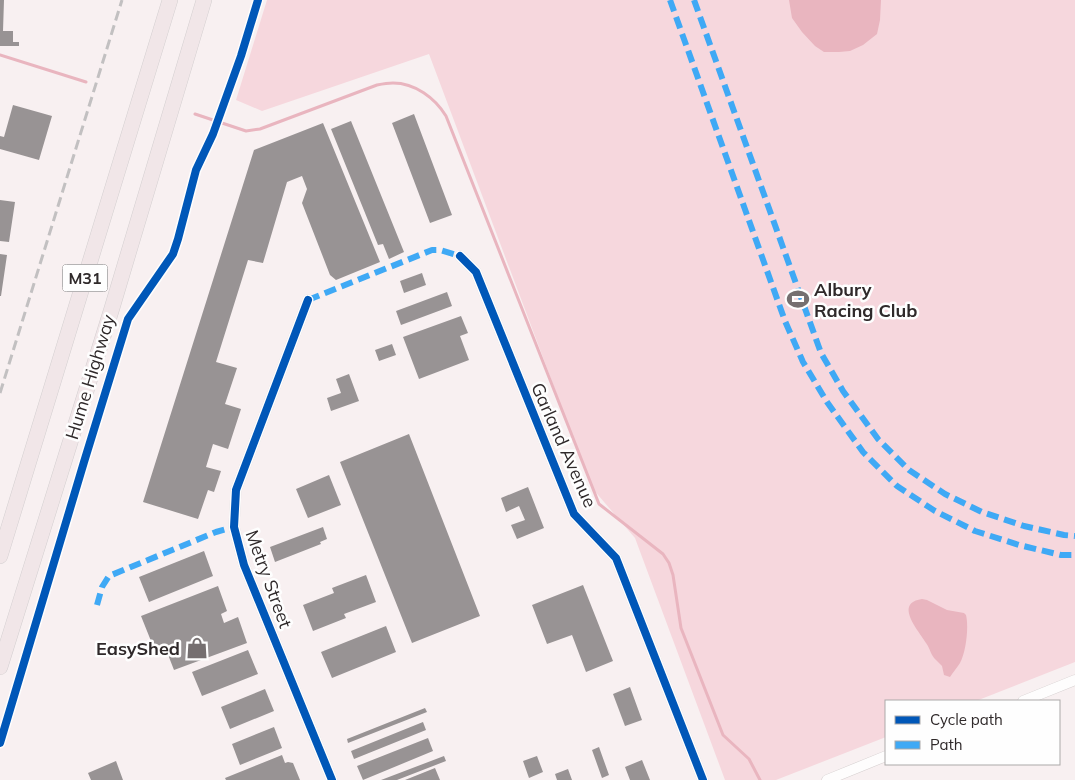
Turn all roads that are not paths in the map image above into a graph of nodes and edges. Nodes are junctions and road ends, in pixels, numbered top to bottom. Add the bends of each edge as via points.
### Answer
1 (170, 0) edge
2 (204, 0) edge
3 (460, 256) dead end
4 (308, 300) dead end
5 (0, 556) edge
6 (0, 667) edge
7 (1075, 680) edge
8 (1025, 700) edge
9 (885, 756) edge
10 (332, 780) edge
11 (703, 780) edge
12 (827, 780) edge

1 - 5 highway, Hume Highway / M31
2 - 6 highway, Hume Highway / M31
3 - 11 street, Garland Avenue via 476,272 574,514 616,558
4 - 10 street, Metry Street via 236,490 234,527 244,565
7 - 8 street
9 - 12 street

